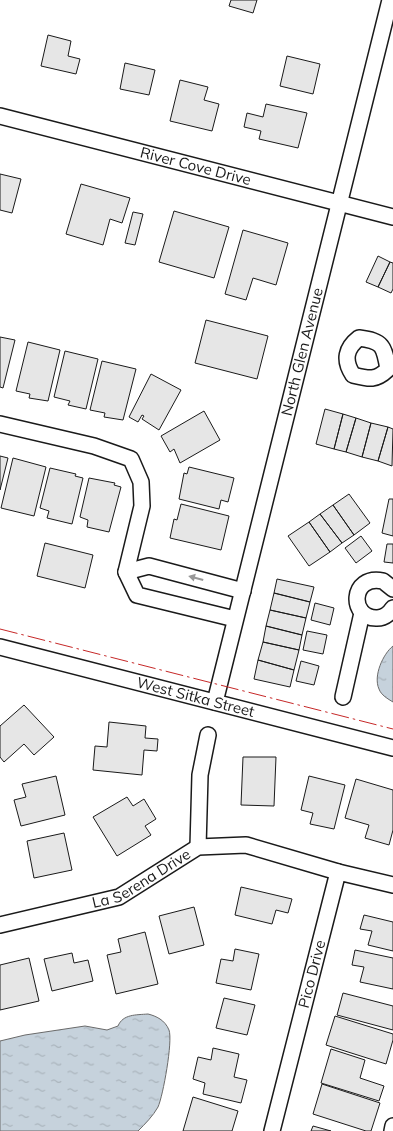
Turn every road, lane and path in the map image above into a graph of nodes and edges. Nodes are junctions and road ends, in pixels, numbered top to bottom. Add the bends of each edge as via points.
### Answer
1 (390, 0) edge
2 (0, 116) edge
3 (340, 203) junction
4 (393, 217) edge
5 (0, 424) edge
6 (126, 572) junction
7 (393, 590) edge
8 (243, 591) junction
9 (393, 608) edge
10 (362, 613) junction
11 (235, 618) junction
12 (0, 647) edge
13 (342, 697) dead end
14 (215, 702) junction
15 (208, 735) dead end
16 (393, 748) edge
17 (198, 847) junction
18 (338, 872) junction
19 (393, 885) edge
20 (0, 925) edge
21 (393, 1126) edge
22 (272, 1131) edge
23 (392, 1131) edge

1 - 3 street, North Glen Avenue
2 - 3 street, River Cove Drive
3 - 4 street, River Cove Drive
3 - 8 street, North Glen Avenue
5 - 6 street via 94,446 131,459 141,482 142,506
8 -> 6 street via 149,566
6 - 11 street via 137,595
7 - 10 street via 377,580 362,585 356,601
8 - 11 street, North Glen Avenue
9 - 10 street via 379,618 370,618
10 - 13 street
11 - 14 street, North Glen Avenue
12 - 14 street, West Sitka Street
14 - 16 street, West Sitka Street
15 - 17 street via 200,775
17 - 18 street, La Serena Drive via 246,845
17 - 20 street, La Serena Drive via 119,897
18 - 19 street
18 - 22 street, Pico Drive
21 - 23 street

